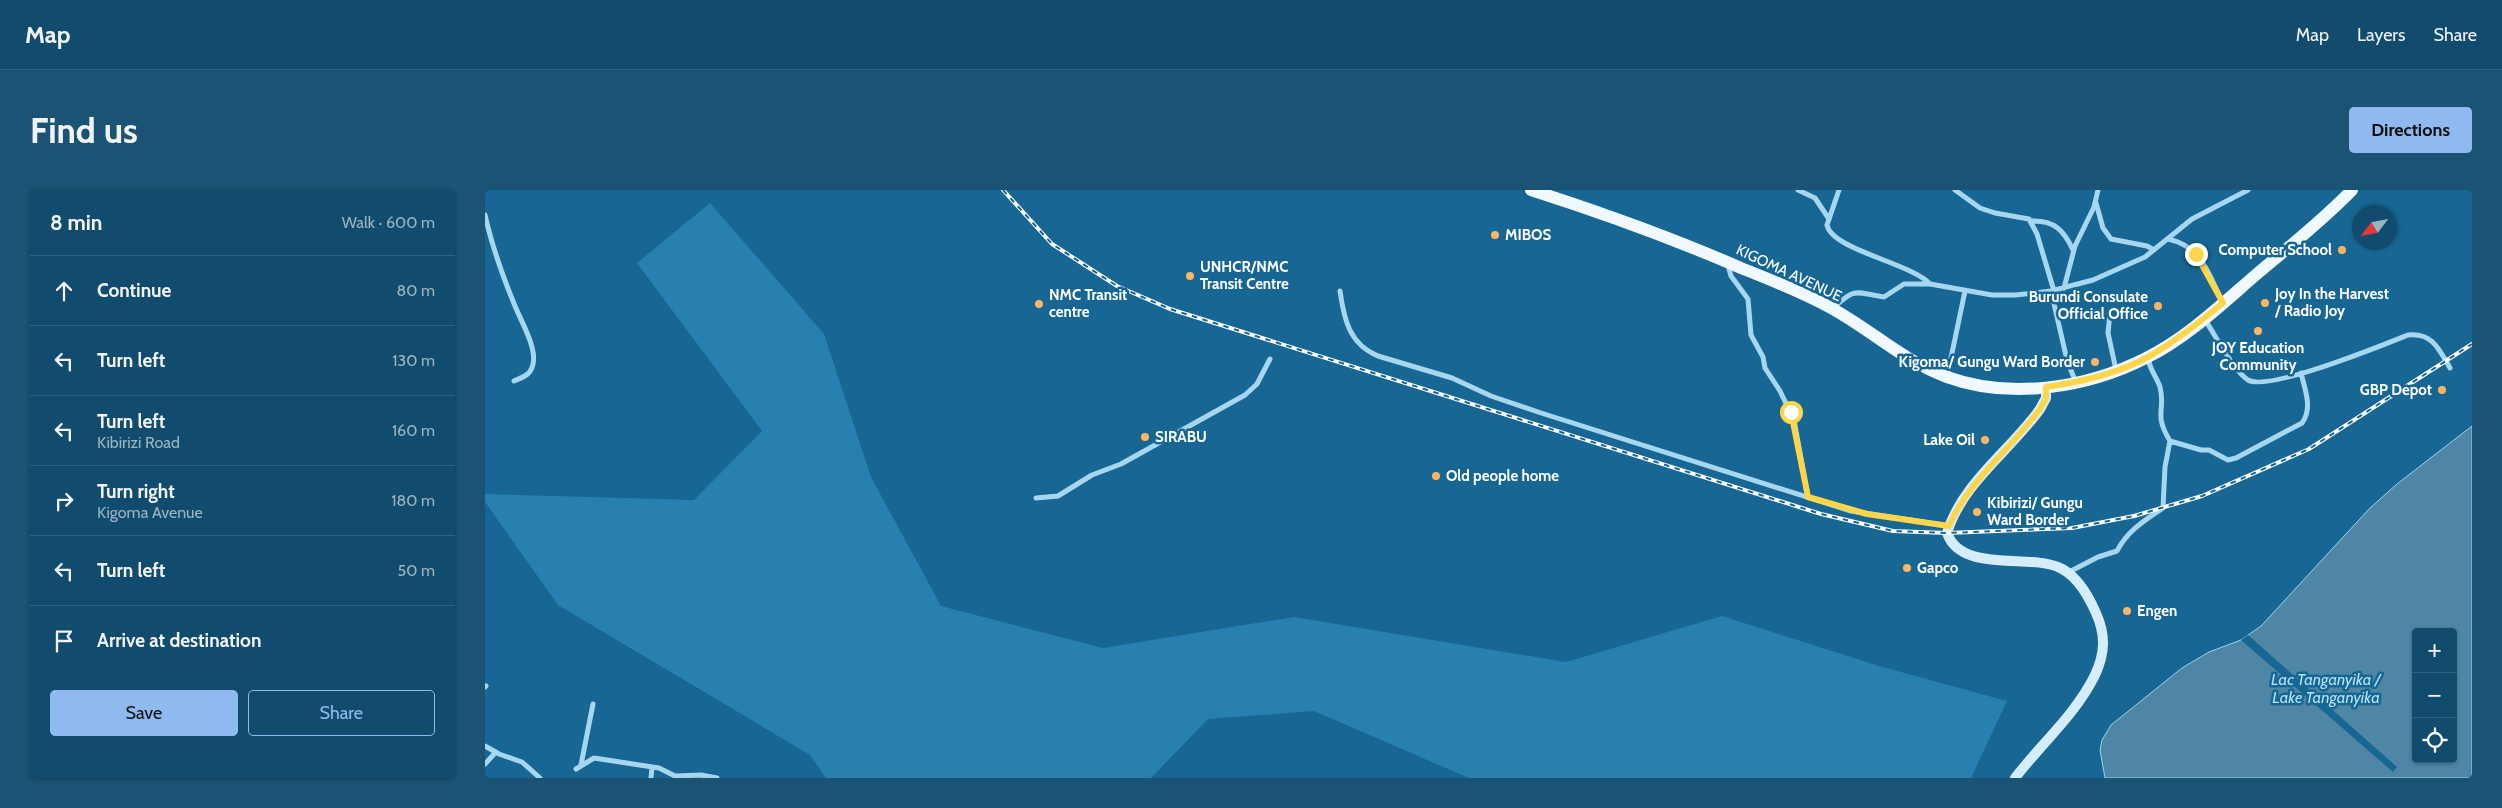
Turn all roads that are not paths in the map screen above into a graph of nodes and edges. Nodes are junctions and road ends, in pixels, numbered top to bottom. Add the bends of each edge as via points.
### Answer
1 (1531, 190) edge
2 (1798, 190) edge
3 (1839, 190) edge
4 (1955, 190) edge
5 (2098, 190) edge
6 (2248, 190) edge
7 (2352, 190) edge
8 (2095, 198) junction
9 (485, 215) edge
10 (1829, 219) junction
11 (2031, 221) junction
12 (2168, 239) junction
13 (2073, 250) junction
14 (2154, 250) junction
15 (1727, 262) junction
16 (1930, 284) junction
17 (2064, 288) junction
18 (1340, 291) dead end
19 (1965, 291) junction
20 (2052, 291) junction
21 (2223, 303) junction
22 (1833, 308) junction
23 (2110, 313) dead end
24 (2204, 318) junction
25 (2148, 358) junction
26 (1270, 359) dead end
27 (2450, 368) dead end
28 (2116, 371) junction
29 (2301, 373) junction
30 (1947, 377) junction
31 (514, 381) dead end
32 (2076, 383) junction
33 (2046, 387) junction
34 (2170, 440) junction
35 (1808, 497) junction
36 (1036, 498) dead end
37 (1949, 526) junction
38 (2068, 572) junction
39 (593, 704) dead end
40 (485, 746) edge
41 (585, 750) junction
42 (496, 752) junction
43 (594, 758) junction
44 (485, 764) edge
45 (652, 767) junction
46 (670, 776) edge
47 (539, 778) edge
48 (651, 778) edge
49 (717, 778) edge
50 (2015, 778) edge

1 - 15 main road, KIGOMA AVENUE via 1633,223
2 - 10 street via 1815,198
3 - 10 street
4 - 11 street via 1980,208
5 - 8 street
6 - 12 street via 2204,212
7 - 21 main road, KIGOMA AVENUE via 2296,243
8 - 13 street via 2094,207
8 - 14 street via 2108,236
9 - 31 street via 492,243 533,354 529,374
10 - 16 street via 1828,229 1837,237 1864,253 1910,269
11 - 13 street via 2060,228
11 - 20 street
12 - 14 street
12 - 21 street via 2190,246
13 - 17 street
14 - 17 street via 2093,280
15 - 22 main road, KIGOMA AVENUE
15 - 35 street via 1731,276 1748,299 1751,335 1794,420
16 - 19 street
16 - 22 street via 1904,284 1884,297 1864,292 1851,293
17 - 20 street
18 - 35 street via 1347,326 1367,352 1452,378 1528,409
19 - 20 street via 1992,295
19 - 30 street
20 - 32 street via 2067,360
21 - 24 main road, KIGOMA AVENUE
22 - 30 main road, KIGOMA AVENUE via 1880,342
23 - 28 street via 2108,333
24 - 25 main road, KIGOMA AVENUE
24 - 29 street via 2248,380 2262,383
25 - 28 main road, KIGOMA AVENUE
25 - 34 street via 2160,389 2161,427
26 - 36 street via 1257,384 1245,395 1058,496
27 - 29 street via 2433,342 2426,335 2417,334
28 - 32 main road, KIGOMA AVENUE
29 - 34 street via 2308,406 2302,423 2236,458 2228,460 2209,450
30 - 33 main road, KIGOMA AVENUE via 1984,387
32 - 33 main road, KIGOMA AVENUE
33 - 37 street via 2046,398 2040,409 1977,482
34 - 38 street via 2163,508 2123,538 2117,551
35 - 37 street via 1867,514
37 - 38 street via 1949,539 1961,552 2048,564
38 - 50 street via 2091,601 2104,641 2103,654 2078,702
39 - 41 street
40 - 42 street
41 - 43 street
41 - 43 street via 578,767
42 - 44 street
42 - 47 street via 522,762
43 - 45 street
45 - 46 street
45 - 48 street
46 - 49 street

